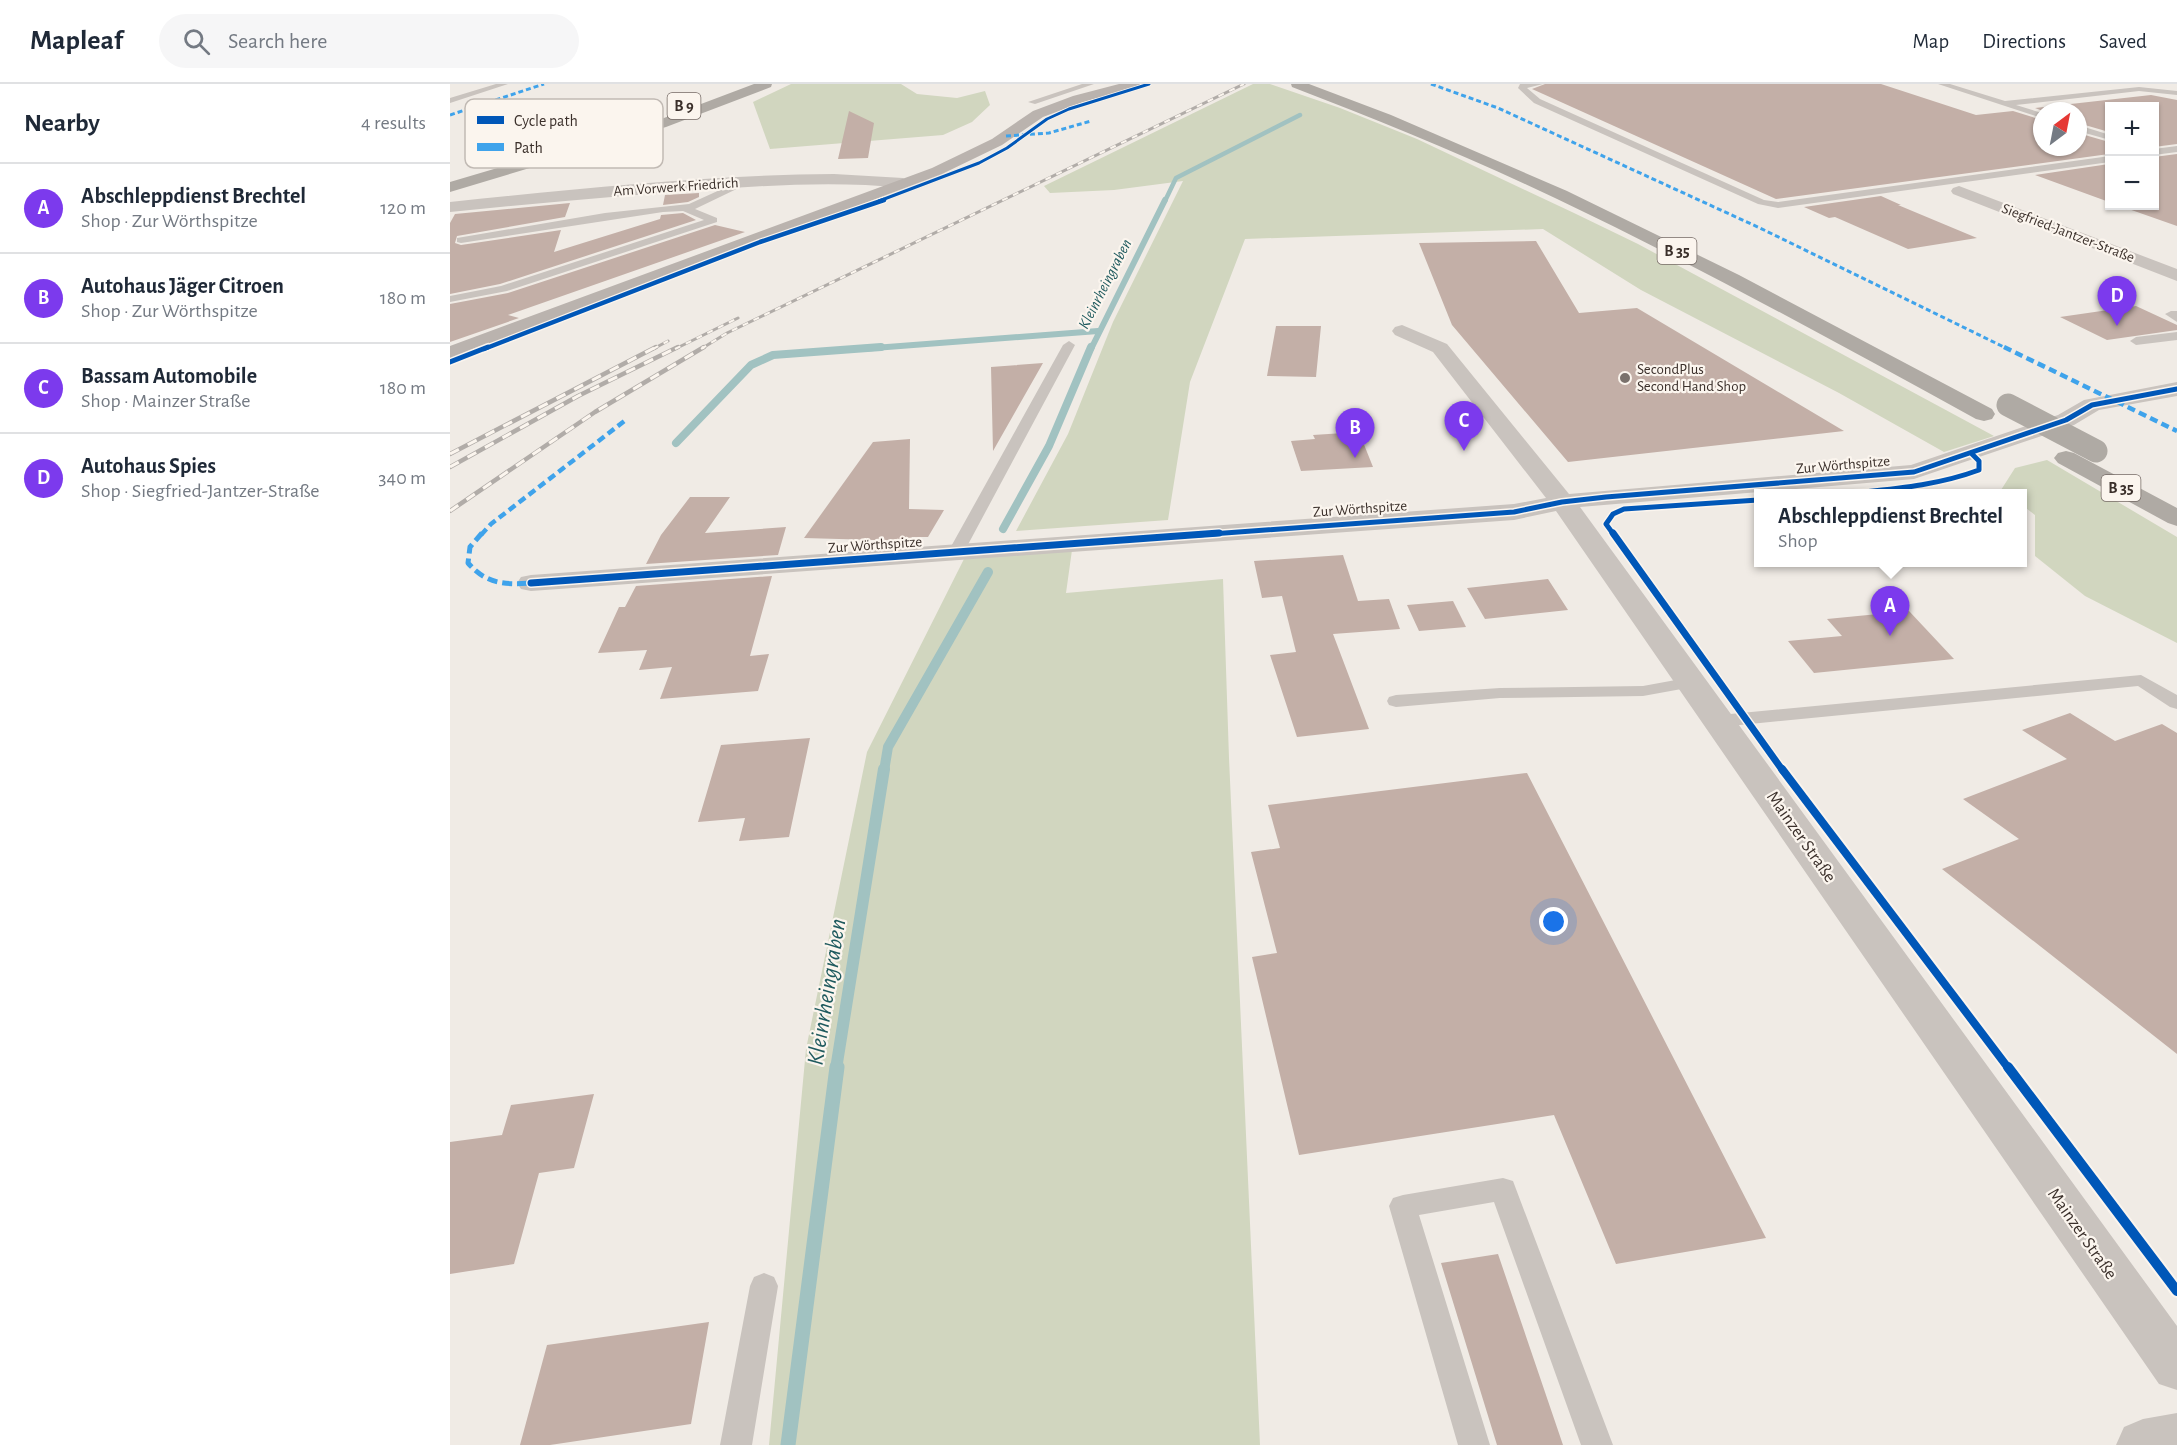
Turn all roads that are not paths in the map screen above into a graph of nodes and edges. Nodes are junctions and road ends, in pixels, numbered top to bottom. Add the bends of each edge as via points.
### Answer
1 (504, 84) edge
2 (743, 84) edge
3 (766, 84) edge
4 (1090, 84) edge
5 (1134, 84) edge
6 (1297, 84) edge
7 (1327, 84) edge
8 (1539, 84) edge
9 (1942, 84) edge
10 (1033, 89) dead end
11 (2177, 93) edge
12 (450, 101) edge
13 (1032, 102) junction
14 (2003, 104) junction
15 (1050, 109) junction
16 (663, 113) edge
17 (2033, 113) edge
18 (663, 123) edge
19 (2087, 131) edge
20 (2105, 137) edge
21 (2177, 149) edge
22 (2159, 151) edge
23 (2105, 160) edge
24 (484, 168) edge
25 (514, 168) edge
26 (450, 178) edge
27 (744, 182) junction
28 (903, 183) junction
29 (450, 187) edge
30 (1956, 187) junction
31 (450, 207) edge
32 (692, 207) junction
33 (460, 240) dead end
34 (2177, 275) edge
35 (450, 299) edge
36 (1402, 331) dead end
37 (2177, 336) edge
38 (2136, 341) dead end
39 (1069, 345) dead end
40 (450, 353) edge
41 (1938, 369) dead end
42 (2177, 389) edge
43 (1993, 405) junction
44 (2177, 494) edge
45 (1562, 502) junction
46 (2177, 518) edge
47 (956, 552) junction
48 (531, 583) dead end
49 (1692, 682) junction
50 (1396, 702) dead end
51 (2177, 703) edge
52 (1720, 722) junction
53 (764, 1286) dead end
54 (2177, 1367) edge
55 (2177, 1438) edge
56 (736, 1445) edge
57 (1474, 1445) edge
58 (1597, 1445) edge
59 (2143, 1445) edge

1 - 12 lane
2 - 16 highway, B 9
3 - 18 highway, B 9
4 - 13 lane
5 - 15 main road
6 - 43 highway, B 35 via 1440,139 1562,194
7 - 41 highway, B 35 via 1454,133 1584,190
8 - 30 lane via 1521,86 1537,101 1761,202 1778,205
9 - 14 lane
10 - 13 lane via 1028,100
11 - 14 lane via 2139,89
13 - 15 lane
14 - 17 lane
15 - 28 main road via 968,158
19 - 20 lane
21 - 22 lane
23 - 30 lane
24 - 26 highway, B 9
25 - 29 highway, B 9
27 - 28 street, Am Vorwerk Friedrich via 842,178
27 - 31 street, Am Vorwerk Friedrich
27 - 32 lane
28 - 40 main road
30 - 34 street, Siegfried-Jantzer-Straße
32 - 33 lane via 619,214
32 - 35 lane via 687,209 713,220 503,290
36 - 45 street, Mainzer Straße via 1440,348
37 - 38 lane
39 - 47 lane
42 - 45 street, Zur Wörthspitze via 2092,405 2066,420 1914,472
43 - 44 highway, B 35, bridge via 2096,451
43 - 46 highway, B 35 via 2066,458
45 - 47 street, Zur Wörthspitze via 1514,512
45 - 49 street, Mainzer Straße
47 - 48 street, Zur Wörthspitze
49 - 50 lane via 1644,691 1500,693
49 - 52 street, Mainzer Straße
51 - 52 lane via 2141,680
52 - 54 street, Mainzer Straße
53 - 56 lane
55 - 59 street
57 - 58 lane via 1403,1206 1503,1189

